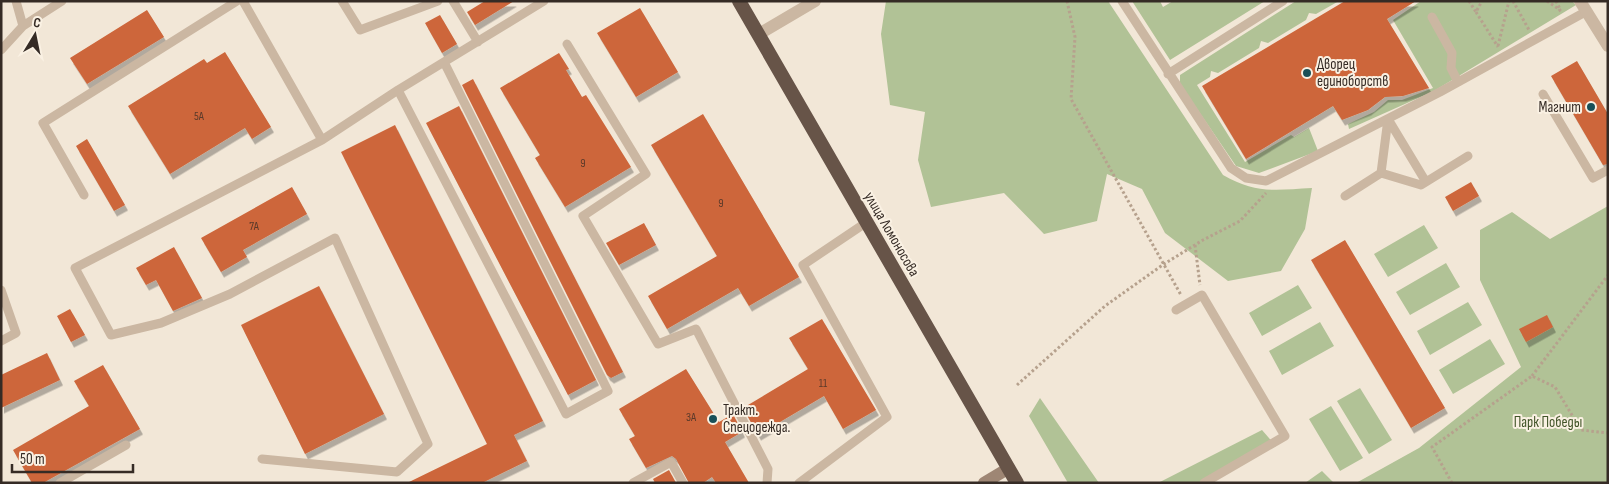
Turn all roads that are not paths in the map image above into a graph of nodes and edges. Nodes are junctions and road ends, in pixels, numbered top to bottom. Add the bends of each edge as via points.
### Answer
1 (16, 1) edge
2 (62, 1) edge
3 (237, 1) edge
4 (243, 1) edge
5 (342, 1) edge
6 (438, 1) edge
7 (453, 1) edge
8 (544, 1) edge
9 (739, 1) edge
10 (815, 1) edge
11 (1122, 1) edge
12 (1283, 1) edge
13 (1584, 6) edge
14 (1432, 17) dead end
15 (23, 26) junction
16 (759, 34) junction
17 (478, 42) junction
18 (566, 44) dead end
19 (1608, 46) edge
20 (1, 50) edge
21 (444, 62) junction
22 (1168, 74) junction
23 (1458, 82) junction
24 (398, 90) junction
25 (1544, 94) dead end
26 (1388, 118) junction
27 (322, 140) junction
28 (1468, 156) dead end
29 (1608, 170) edge
30 (1381, 173) junction
31 (1426, 182) junction
32 (84, 195) dead end
33 (1345, 196) dead end
34 (867, 222) junction
35 (1, 290) edge
36 (1176, 310) dead end
37 (1, 341) edge
38 (126, 445) dead end
39 (262, 460) dead end
40 (1009, 468) junction
41 (60, 483) edge
42 (632, 483) edge
43 (683, 483) edge
44 (767, 483) edge
45 (799, 483) edge
46 (984, 483) edge
47 (1017, 483) edge
48 (1204, 483) edge

1 - 15 lane
2 - 15 lane
3 - 32 lane via 43,123
4 - 27 lane
5 - 6 lane via 360,30
7 - 17 lane
8 - 17 lane
9 - 16 highway, улица Ломоносова
10 - 16 street
11 - 22 lane
12 - 22 lane
13 - 19 street
13 - 23 lane
14 - 23 lane via 1452,53 1451,68
15 - 20 lane
16 - 34 highway, улица Ломоносова
17 - 21 lane
18 - 44 lane via 646,174 583,216 658,344 696,329 768,469
21 - 24 lane
21 - 24 lane via 608,391 566,414
22 - 26 lane via 1231,168 1246,178 1266,181
23 - 26 lane
24 - 27 lane
25 - 29 lane via 1594,178
26 - 30 lane
26 - 31 lane
27 - 39 lane via 75,268 111,335 161,324 230,294 335,238 428,444 397,472
28 - 31 lane
30 - 31 lane via 1421,185
30 - 33 lane
34 - 40 highway, улица Ломоносова
34 - 45 lane via 803,265 887,417
35 - 37 lane via 16,333
36 - 48 lane via 1202,295 1285,436
38 - 41 lane
40 - 46 main road
40 - 47 highway, улица Ломоносова
42 - 43 lane via 671,462

